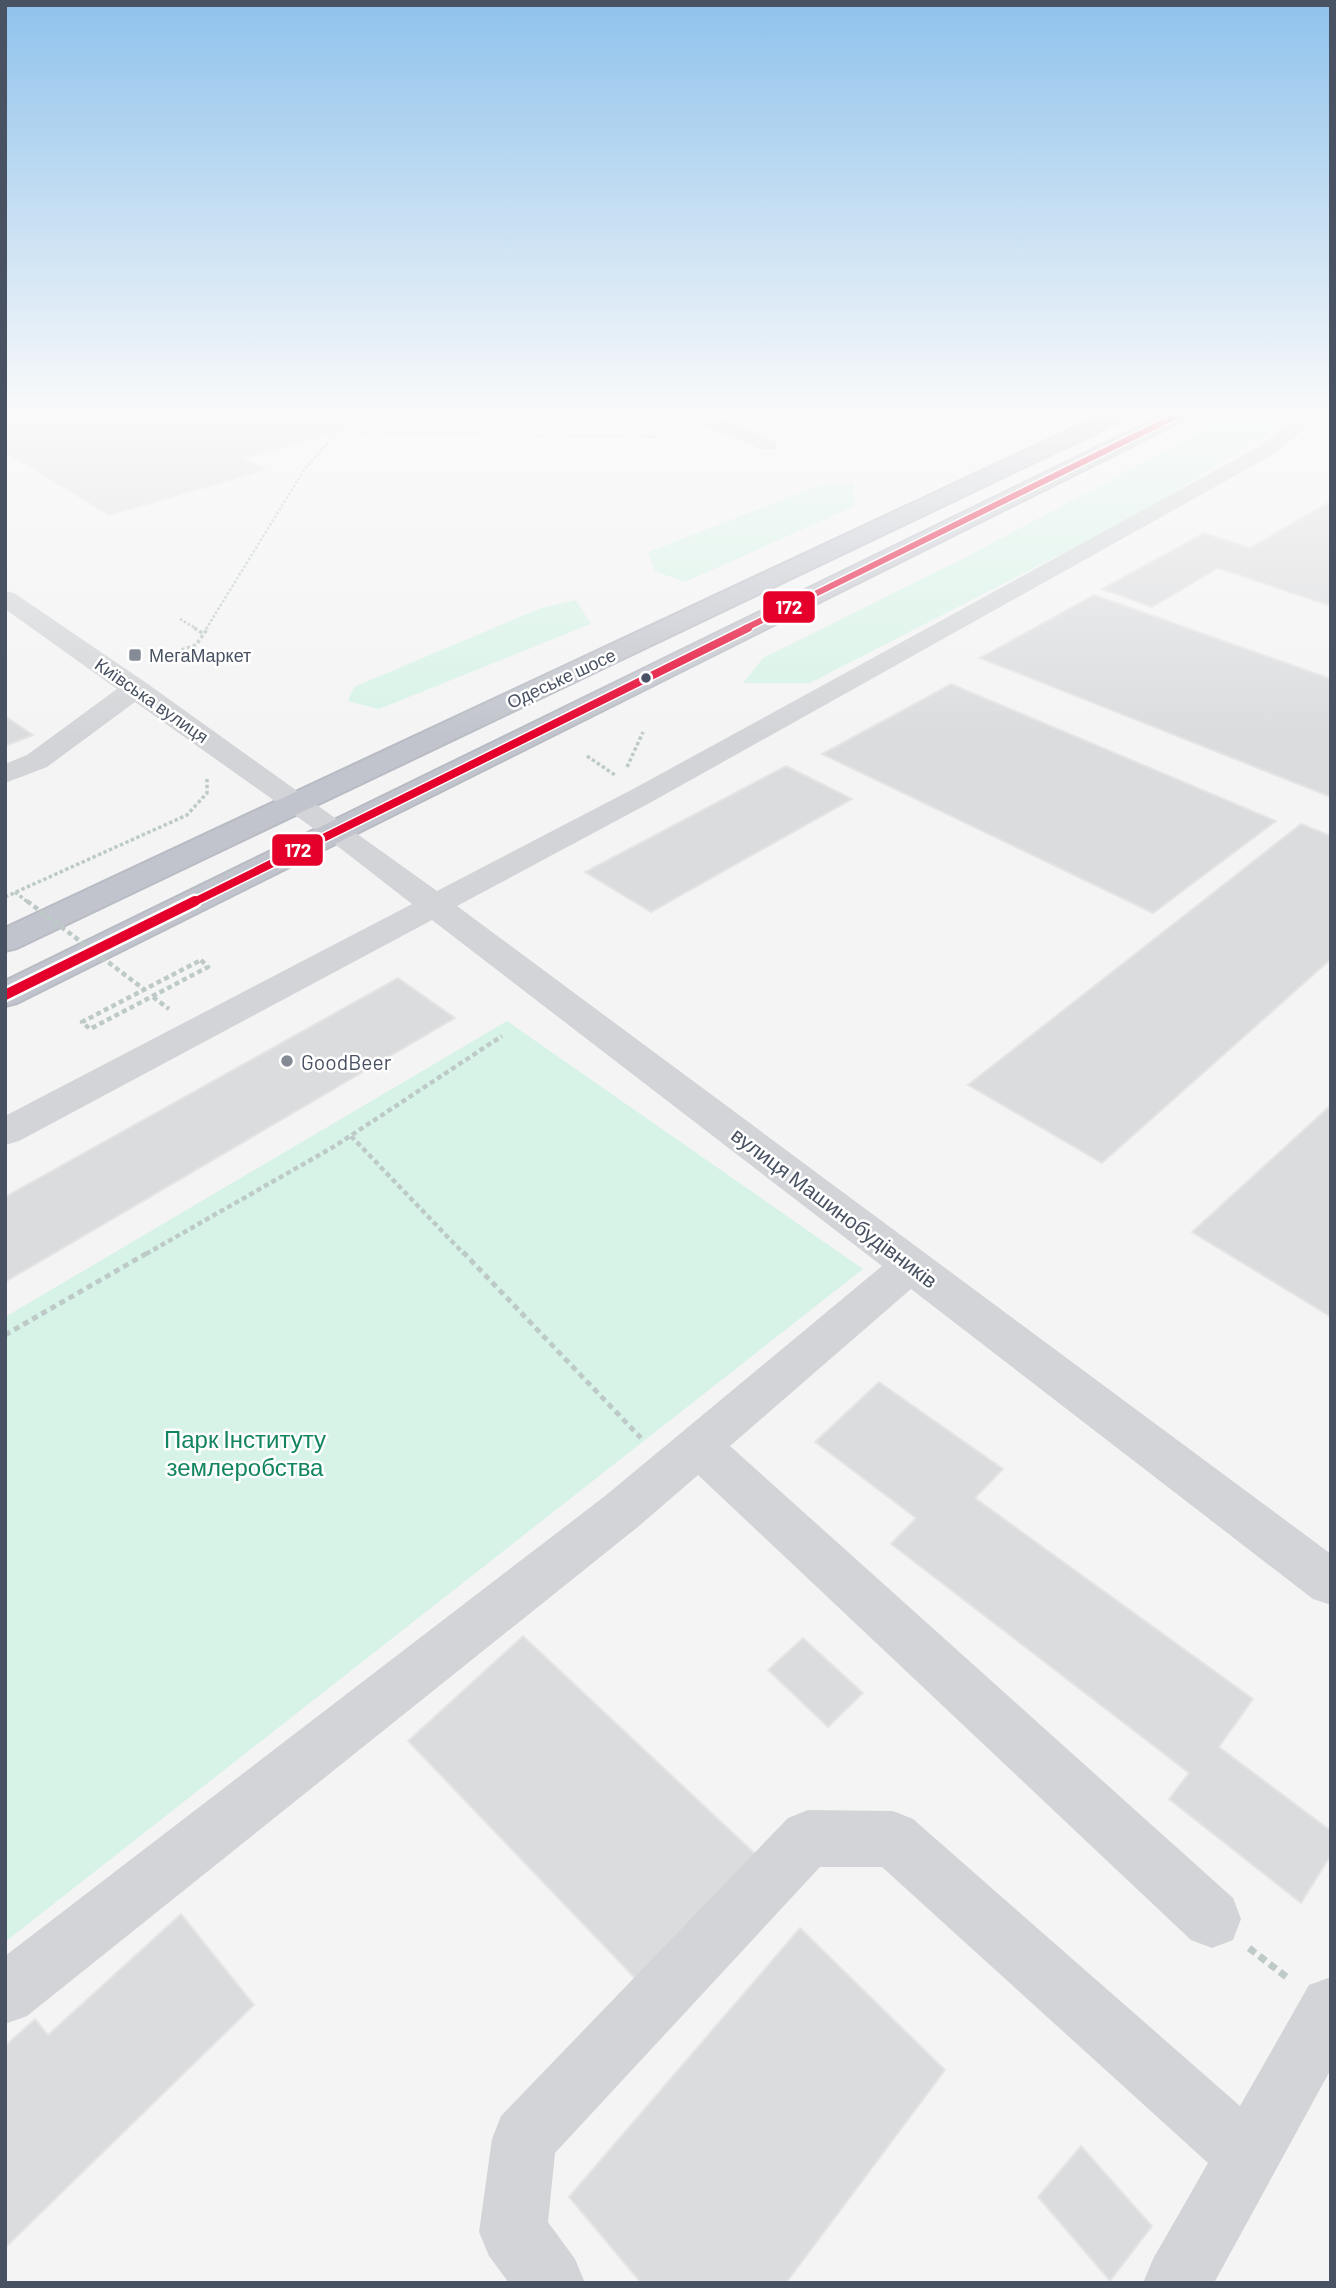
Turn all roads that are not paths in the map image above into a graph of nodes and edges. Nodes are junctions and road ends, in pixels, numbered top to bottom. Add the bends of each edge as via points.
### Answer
1 (890, 523) edge
2 (962, 523) edge
3 (1135, 523) edge
4 (5, 598) edge
5 (136, 688) junction
6 (5, 774) edge
7 (298, 802) junction
8 (338, 832) junction
9 (436, 905) junction
10 (5, 942) edge
11 (5, 995) edge
12 (5, 1132) edge
13 (911, 1265) junction
14 (684, 1458) junction
15 (1331, 1583) edge
16 (1212, 1919) road end
17 (5, 1994) edge
18 (1330, 2009) edge
19 (1248, 2157) junction
20 (551, 2283) edge
21 (1177, 2283) edge

1 - 7 highway, Одеське шосе
2 - 8 highway, Одеське шосе
3 - 9 street
4 - 5 street, Київська вулиця
5 - 6 street via 37,761
5 - 7 street, Київська вулиця
7 - 8 street, Київська вулиця
7 - 10 highway, Одеське шосе
8 - 9 street, вулиця Машинобудівників
8 - 11 highway, Одеське шосе
9 - 12 street
9 - 13 street, вулиця Машинобудівників
13 - 14 street
13 - 15 street, вулиця Машинобудівників
14 - 16 street
14 - 17 street
18 - 19 street
19 - 20 street via 893,1839 808,1838 524,2139 513,2232
19 - 21 street

